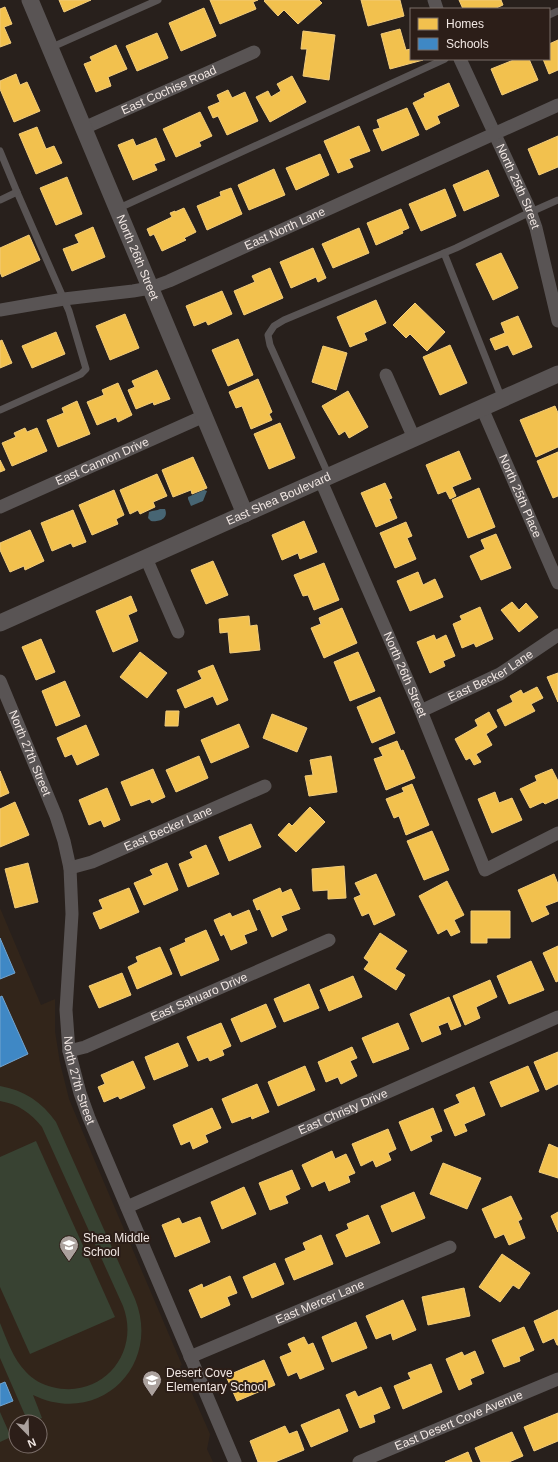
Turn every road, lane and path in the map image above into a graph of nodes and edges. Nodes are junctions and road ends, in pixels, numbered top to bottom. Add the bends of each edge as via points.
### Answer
1 (30, 0) edge
2 (158, 0) edge
3 (50, 48) junction
4 (254, 52) dead end
5 (443, 60) edge
6 (460, 60) edge
7 (558, 105) edge
8 (84, 128) junction
9 (495, 133) junction
10 (0, 151) edge
11 (17, 192) junction
12 (0, 200) edge
13 (558, 200) edge
14 (117, 209) junction
15 (530, 212) junction
16 (444, 253) junction
17 (150, 288) junction
18 (64, 299) junction
19 (0, 310) edge
20 (558, 321) edge
21 (558, 374) edge
22 (386, 375) dead end
23 (502, 399) junction
24 (482, 408) junction
25 (0, 410) edge
26 (204, 416) junction
27 (414, 438) junction
28 (325, 479) junction
29 (0, 507) edge
30 (245, 514) junction
31 (146, 558) junction
32 (558, 583) edge
33 (0, 624) edge
34 (178, 632) dead end
35 (558, 635) edge
36 (0, 681) edge
37 (421, 711) junction
38 (265, 786) dead end
39 (558, 832) edge
40 (70, 868) junction
41 (330, 940) dead end
42 (558, 1017) edge
43 (69, 1051) junction
44 (127, 1207) junction
45 (450, 1247) dead end
46 (190, 1357) junction
47 (558, 1379) edge
48 (234, 1462) edge
49 (359, 1462) edge

1 - 3 street, North 26th Street
2 - 3 lane
3 - 8 street, North 26th Street
4 - 8 street, East Cochise Road
5 - 14 lane
6 - 9 street, North 25th Street
7 - 9 street, East North Lane
8 - 14 street, North 26th Street
9 - 15 street, North 25th Street
9 - 17 street, East North Lane
10 - 11 lane
11 - 12 lane
11 - 18 lane
13 - 15 lane
14 - 17 street, North 26th Street
15 - 16 lane
15 - 20 street, North 25th Street
16 - 23 lane
16 - 28 lane via 284,320 274,326 268,335
17 - 18 street, East North Lane
17 - 26 street, North 26th Street
18 - 19 street, East North Lane
18 - 25 lane via 86,369 81,374
21 - 23 street, East Shea Boulevard
22 - 27 street
23 - 24 street, East Shea Boulevard
24 - 27 street, East Shea Boulevard
24 - 32 street, North 25th Place
26 - 29 street, East Cannon Drive
26 - 30 street, North 26th Street
27 - 28 street, East Shea Boulevard
28 - 30 street, East Shea Boulevard
28 - 37 street, North 26th Street
30 - 31 street, East Shea Boulevard
31 - 33 street, East Shea Boulevard
31 - 34 street
35 - 37 street, East Becker Lane via 500,674
36 - 40 street, North 27th Street via 56,816
37 - 39 street, North 26th Street via 485,870
38 - 40 street, East Becker Lane via 92,862
40 - 43 street, North 27th Street via 72,914 66,1010
41 - 43 street, East Sahuaro Drive via 85,1048
42 - 44 street, East Christy Drive
43 - 44 street, North 27th Street via 89,1118
44 - 46 street, North 27th Street
45 - 46 street, East Mercer Lane
46 - 48 street, North 27th Street
47 - 49 street, East Desert Cove Avenue

